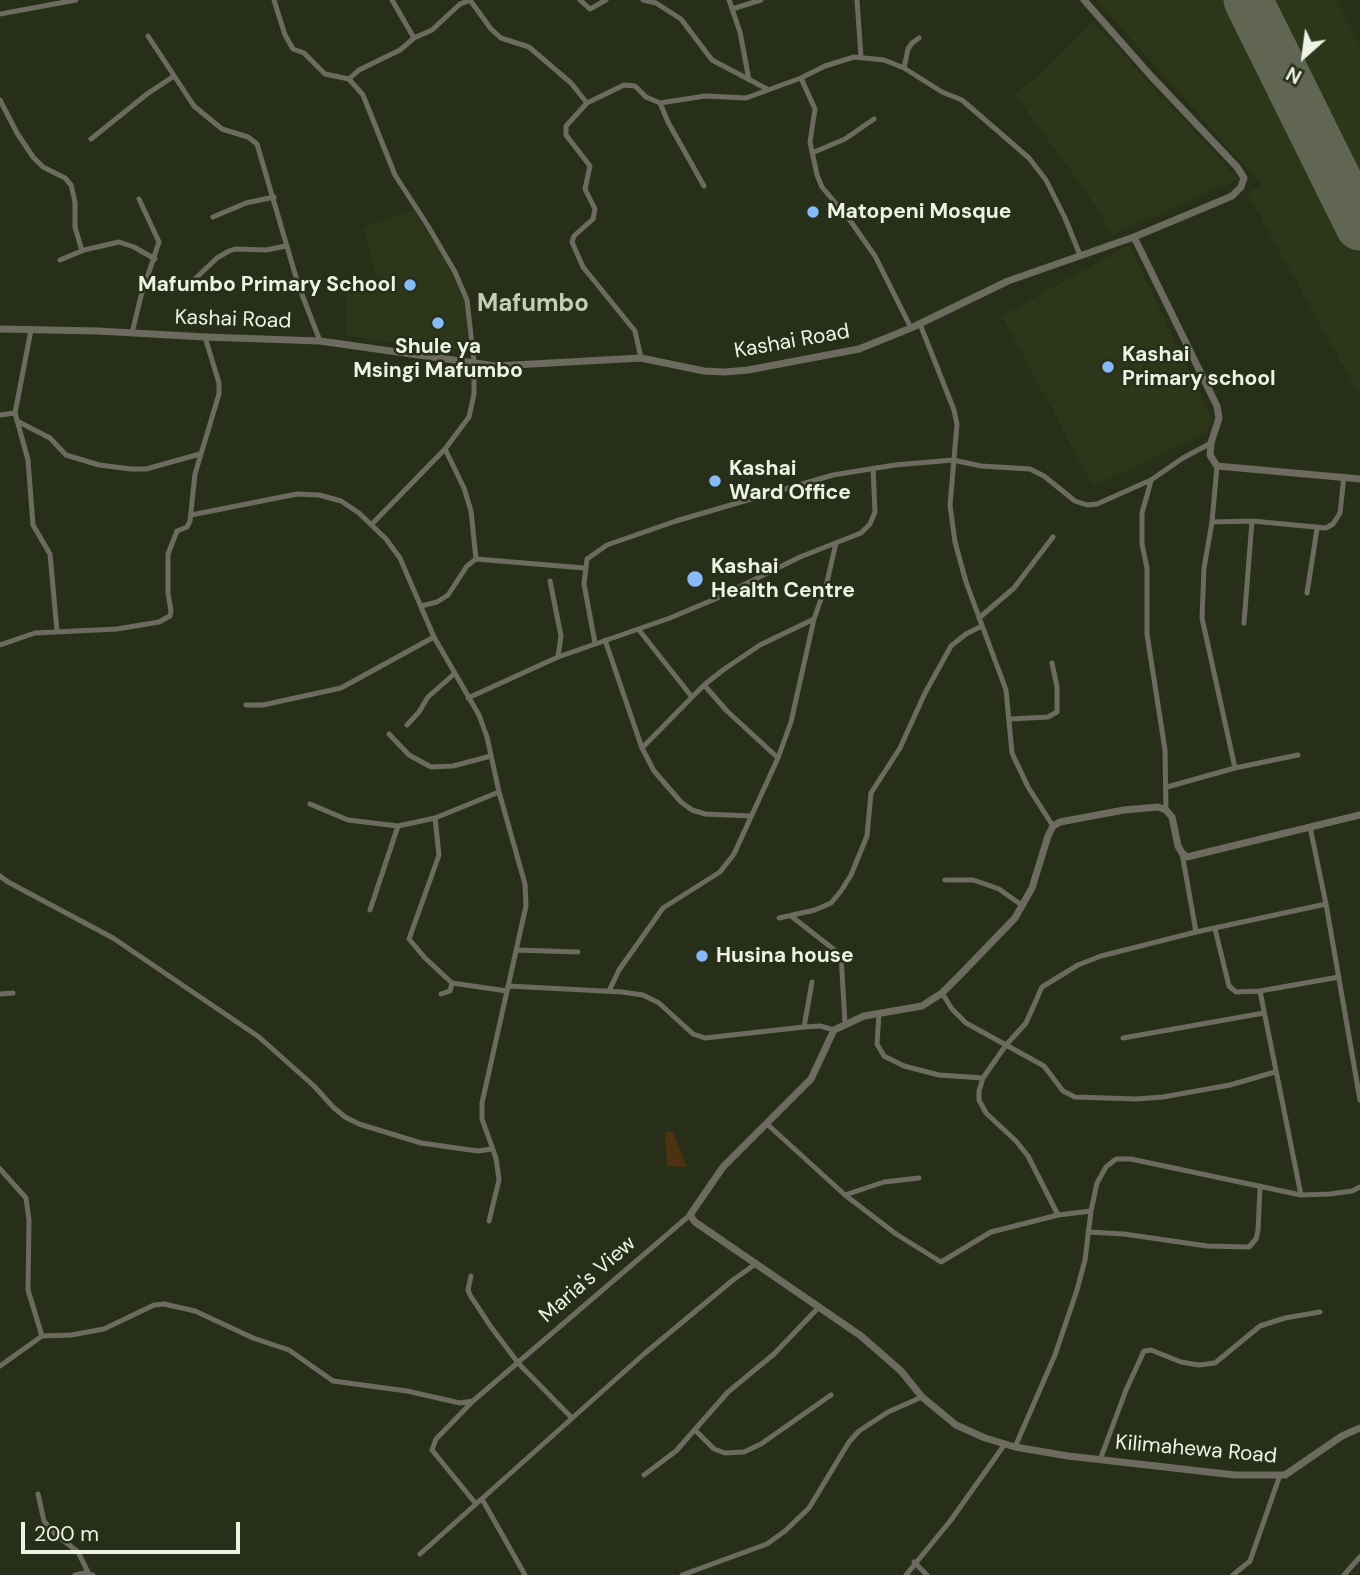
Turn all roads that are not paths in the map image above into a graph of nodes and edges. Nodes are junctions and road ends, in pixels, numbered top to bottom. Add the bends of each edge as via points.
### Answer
1 (76, 0) edge
2 (274, 0) edge
3 (392, 0) edge
4 (470, 0) edge
5 (580, 0) edge
6 (606, 0) edge
7 (643, 0) edge
8 (729, 0) edge
9 (761, 0) edge
10 (857, 0) edge
11 (1084, 0) edge
12 (732, 9) junction
13 (0, 13) edge
14 (148, 36) dead end
15 (414, 38) junction
16 (919, 38) dead end
17 (861, 57) junction
18 (904, 68) junction
19 (174, 76) junction
20 (801, 78) junction
21 (349, 79) junction
22 (749, 80) junction
23 (767, 89) junction
24 (0, 100) edge
25 (587, 103) junction
26 (660, 103) junction
27 (874, 119) dead end
28 (91, 139) dead end
29 (811, 153) junction
30 (704, 186) dead end
31 (274, 197) junction
32 (138, 199) dead end
33 (213, 217) dead end
34 (1134, 237) junction
35 (286, 246) junction
36 (82, 251) junction
37 (1080, 255) junction
38 (60, 260) dead end
39 (155, 260) junction
40 (196, 278) dead end
41 (920, 324) junction
42 (1, 327) edge
43 (911, 328) junction
44 (31, 330) junction
45 (132, 333) junction
46 (205, 337) junction
47 (320, 341) junction
48 (640, 358) junction
49 (474, 362) junction
50 (15, 413) junction
51 (0, 415) edge
52 (17, 421) junction
53 (1211, 443) junction
54 (445, 449) junction
55 (200, 454) junction
56 (953, 460) junction
57 (1217, 466) junction
58 (873, 468) junction
59 (1344, 477) junction
60 (1360, 479) edge
61 (1152, 480) junction
62 (191, 515) junction
63 (1212, 522) junction
64 (1252, 522) junction
65 (372, 524) junction
66 (1317, 529) junction
67 (1053, 537) dead end
68 (836, 543) junction
69 (477, 559) junction
70 (584, 568) junction
71 (550, 581) dead end
72 (1307, 593) dead end
73 (421, 606) junction
74 (979, 618) junction
75 (814, 619) junction
76 (1244, 623) dead end
77 (982, 626) junction
78 (639, 630) junction
79 (57, 631) junction
80 (434, 637) junction
81 (605, 640) junction
82 (595, 643) junction
83 (0, 645) edge
84 (558, 657) junction
85 (1052, 663) dead end
86 (454, 674) junction
87 (704, 685) junction
88 (692, 697) junction
89 (468, 698) junction
90 (246, 705) dead end
91 (1010, 719) junction
92 (407, 724) dead end
93 (389, 734) dead end
94 (642, 748) junction
95 (1298, 755) dead end
96 (491, 756) junction
97 (778, 758) junction
98 (1235, 768) junction
99 (1167, 788) junction
100 (499, 792) junction
101 (310, 804) dead end
102 (1166, 810) junction
103 (1360, 815) edge
104 (751, 816) junction
105 (435, 818) junction
106 (398, 826) junction
107 (1053, 827) junction
108 (1310, 827) junction
109 (1182, 853) junction
110 (0, 876) edge
111 (945, 880) dead end
112 (1326, 904) junction
113 (1023, 906) junction
114 (370, 910) dead end
115 (791, 916) junction
116 (779, 918) dead end
117 (1215, 929) junction
118 (1196, 932) junction
119 (516, 950) junction
120 (578, 952) dead end
121 (1339, 977) junction
122 (812, 982) dead end
123 (452, 983) junction
124 (508, 988) junction
125 (609, 991) junction
126 (1260, 991) junction
127 (13, 993) dead end
128 (441, 993) dead end
129 (942, 993) junction
130 (0, 994) edge
131 (879, 1013) junction
132 (1264, 1013) junction
133 (845, 1023) junction
134 (804, 1027) junction
135 (834, 1030) junction
136 (1123, 1038) dead end
137 (1006, 1045) junction
138 (1275, 1072) junction
139 (983, 1078) junction
140 (1360, 1100) edge
141 (767, 1124) junction
142 (492, 1149) junction
143 (0, 1169) edge
144 (919, 1178) dead end
145 (1360, 1186) edge
146 (1260, 1188) junction
147 (845, 1195) junction
148 (1301, 1195) junction
149 (1091, 1212) junction
150 (690, 1215) junction
151 (1058, 1216) junction
152 (489, 1221) dead end
153 (1088, 1232) junction
154 (757, 1263) junction
155 (471, 1276) dead end
156 (819, 1307) junction
157 (1320, 1312) dead end
158 (42, 1336) junction
159 (519, 1364) junction
160 (0, 1366) edge
161 (831, 1395) dead end
162 (922, 1397) junction
163 (473, 1401) junction
164 (571, 1417) junction
165 (1360, 1428) edge
166 (695, 1430) junction
167 (1005, 1444) junction
168 (1015, 1447) junction
169 (1100, 1460) junction
170 (644, 1475) dead end
171 (1280, 1475) junction
172 (38, 1494) dead end
173 (482, 1499) junction
174 (477, 1504) junction
175 (420, 1554) dead end
176 (1360, 1557) edge
177 (914, 1562) junction
178 (91, 1574) edge
179 (75, 1575) edge
180 (525, 1575) edge
181 (682, 1575) edge
182 (906, 1575) edge
183 (927, 1575) edge
184 (1233, 1575) edge
185 (1344, 1575) edge

1 - 13 street
2 - 21 street via 293,49 304,52 325,74
3 - 15 street
4 - 15 street
4 - 25 street via 501,38 529,47
5 - 6 street via 590,9
7 - 22 street via 670,10 712,60
8 - 12 street
9 - 12 street
10 - 17 street
11 - 34 street, Kashai Road via 1244,178 1232,196
12 - 22 street
14 - 19 street
15 - 21 street
16 - 18 street via 908,49
17 - 18 street
17 - 20 street via 836,62
18 - 37 street via 962,100 1029,158 1065,218
19 - 28 street
19 - 31 street via 210,121 257,144
20 - 23 street
20 - 29 street via 815,109
21 - 49 street via 363,94 395,174 429,226 467,300
22 - 23 street
23 - 26 street via 746,98 705,96
24 - 36 street via 33,157 71,185
25 - 26 street via 630,84
25 - 48 street via 566,126 566,135 590,166 585,189 596,214 572,242 583,267 635,331
26 - 30 street
27 - 29 street via 845,139
29 - 43 street via 822,187 875,256
31 - 33 street
31 - 35 street
32 - 39 street via 159,238
34 - 37 street, Kashai Road
34 - 53 street via 1217,406 1219,418
35 - 40 street via 229,251
35 - 47 street
36 - 38 street
36 - 39 street via 125,243
37 - 41 street, Kashai Road via 1008,281
39 - 45 street
41 - 43 street, Kashai Road
41 - 56 street via 954,410
42 - 44 street, Kashai Road
43 - 48 street, Kashai Road via 859,349 748,370 704,371
44 - 45 street, Kashai Road
44 - 50 street
45 - 46 street, Kashai Road
46 - 47 street, Kashai Road
46 - 55 street via 219,394
47 - 49 street, Kashai Road
48 - 49 street, Kashai Road via 509,366
49 - 54 street via 469,417
50 - 51 street
50 - 52 street
52 - 55 street via 50,438 66,455 99,465 146,469
52 - 79 street via 28,460 33,525 50,554
53 - 57 street via 1210,455
53 - 61 street
54 - 65 street
54 - 69 street via 471,511
55 - 62 street
56 - 58 street
56 - 61 street via 1030,469 1087,505
56 - 74 street via 950,505 955,542
57 - 59 street
57 - 63 street
58 - 68 street via 874,517 862,533
58 - 70 street via 764,494 618,541 594,552
59 - 60 street
59 - 66 street via 1337,519
61 - 99 street via 1142,513 1142,544 1147,568 1147,634
62 - 65 street via 297,494 319,495 341,501
62 - 79 street via 187,527 177,531 167,554 172,611 167,620 117,629
63 - 64 street
63 - 98 street via 1202,580 1202,618
64 - 66 street
64 - 76 street
65 - 73 street via 400,558
66 - 72 street
67 - 74 street via 1014,588
68 - 75 street
68 - 78 street
69 - 70 street
69 - 73 street via 448,595
70 - 82 street
71 - 84 street via 561,636
73 - 80 street
74 - 77 street
75 - 87 street via 760,645
75 - 97 street
77 - 91 street via 1006,690
77 - 115 street via 951,646 900,748 871,793 867,836 852,875 831,903
78 - 81 street
78 - 88 street
79 - 83 street
80 - 86 street
80 - 90 street via 341,688
81 - 82 street
81 - 94 street
82 - 84 street
84 - 89 street
85 - 91 street via 1057,712 1048,717
86 - 89 street
86 - 92 street
87 - 88 street
87 - 97 street
88 - 94 street
89 - 96 street via 479,715
91 - 107 street via 1009,740 1017,768
93 - 96 street via 409,755 431,767
94 - 104 street via 654,771 692,810
95 - 98 street
96 - 100 street
97 - 104 street
98 - 99 street
99 - 102 street
100 - 105 street
100 - 119 street via 526,884 525,916
101 - 106 street via 348,820
102 - 107 street via 1124,810
102 - 109 street
103 - 108 street
104 - 125 street via 729,863 663,908 618,970
105 - 106 street
105 - 123 street via 439,855 409,939
106 - 114 street
107 - 113 street
108 - 109 street via 1196,856
108 - 112 street
109 - 118 street
110 - 142 street via 113,938 258,1037 352,1121 421,1143
111 - 113 street via 985,884
112 - 117 street
112 - 121 street
113 - 129 street
115 - 116 street
115 - 133 street via 841,955
117 - 118 street
117 - 126 street via 1229,986 1236,992
118 - 137 street via 1101,956 1062,974 1042,988 1026,1023
119 - 120 street
119 - 124 street
121 - 126 street
121 - 140 street
122 - 134 street
123 - 124 street
123 - 128 street via 450,991
124 - 125 street
124 - 142 street via 482,1102 482,1119
125 - 134 street via 643,995 659,1003 699,1037
126 - 132 street
127 - 130 street
129 - 131 street via 922,1006
129 - 137 street via 958,1016
131 - 133 street
131 - 139 street via 877,1044 884,1056 919,1070
132 - 136 street
132 - 138 street
133 - 135 street
134 - 135 street
135 - 141 street, Maria's View via 811,1079
137 - 138 street via 1044,1066 1062,1091 1075,1097 1163,1097
137 - 139 street
138 - 148 street
139 - 151 street via 979,1100 986,1114 1028,1156
141 - 147 street
141 - 150 street, Maria's View via 723,1167
142 - 152 street via 499,1180
143 - 158 street via 26,1198 28,1290
144 - 147 street via 884,1182
145 - 148 street via 1341,1193
146 - 148 street
146 - 149 street via 1116,1159 1105,1167 1097,1183
146 - 153 street via 1258,1231 1249,1247
147 - 151 street via 942,1262 991,1232
149 - 151 street
149 - 153 street
150 - 154 street, Kilimahewa Road
150 - 159 street, Maria's View
153 - 168 street via 1068,1319
154 - 156 street, Kilimahewa Road
154 - 164 street
155 - 159 street via 470,1295
156 - 162 street, Kilimahewa Road via 883,1353
156 - 166 street via 727,1392
157 - 169 street via 1260,1326 1215,1363 1199,1366 1151,1350 1144,1352
158 - 160 street
158 - 163 street via 87,1333 154,1305 178,1306 299,1354 333,1381 460,1403
159 - 163 street, Maria's View
159 - 164 street
161 - 166 street via 744,1452 714,1449
162 - 167 street, Kilimahewa Road via 956,1425
162 - 181 street via 859,1431 809,1508 785,1531 767,1544
163 - 174 street, Maria's View via 436,1439 432,1450
164 - 173 street
165 - 171 street, Kilimahewa Road
166 - 170 street
167 - 168 street, Kilimahewa Road
167 - 177 street via 951,1520
168 - 169 street, Kilimahewa Road
169 - 171 street, Kilimahewa Road via 1235,1475
171 - 184 street via 1250,1561
172 - 178 street via 44,1521 78,1552
173 - 174 street
173 - 180 street
174 - 175 street
176 - 185 street
177 - 182 street
177 - 183 street
178 - 179 street

